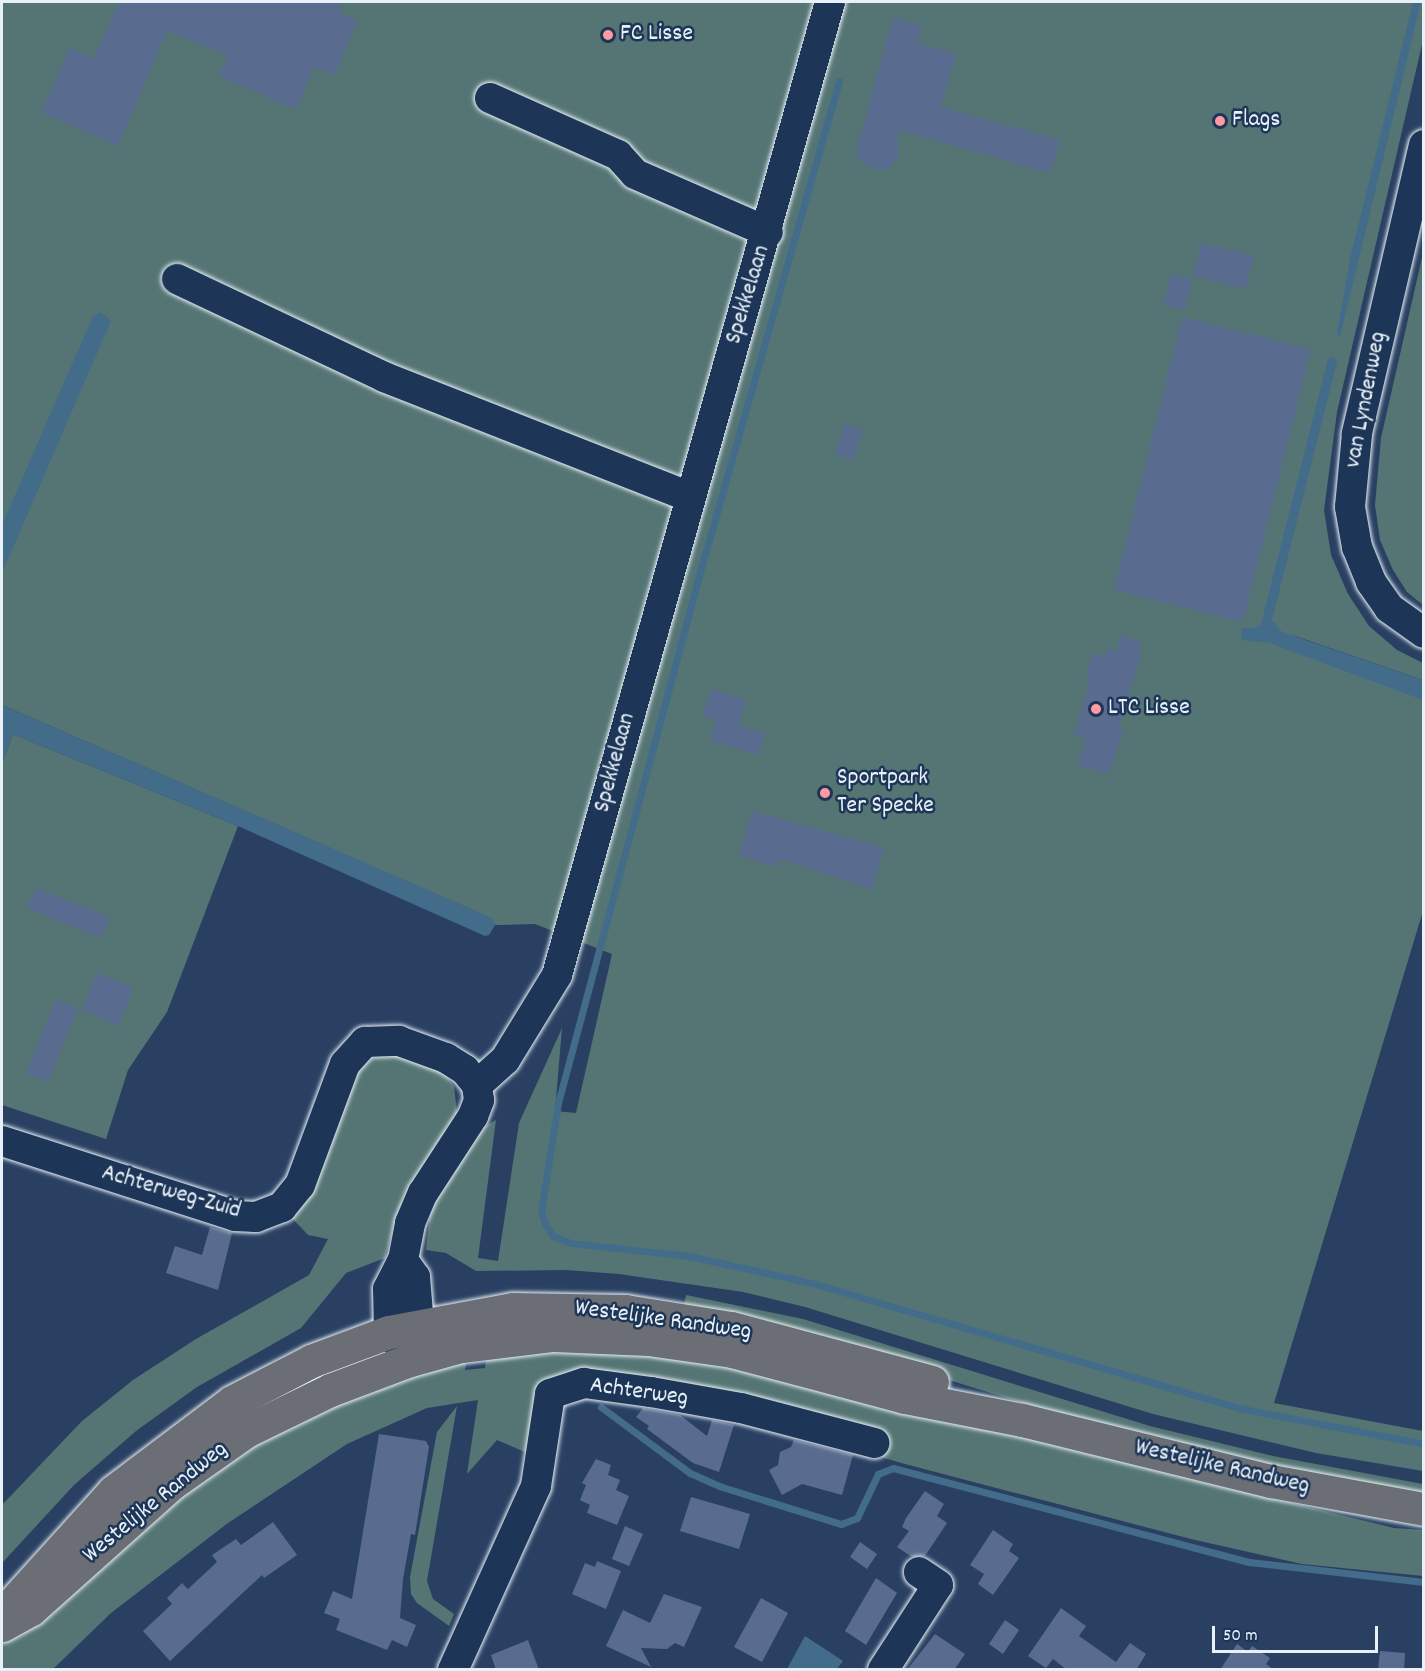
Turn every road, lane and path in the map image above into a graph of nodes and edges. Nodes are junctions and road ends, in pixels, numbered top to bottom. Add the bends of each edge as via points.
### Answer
1 (830, 2) edge
2 (490, 98) dead end
3 (1424, 145) edge
4 (768, 232) junction
5 (177, 279) dead end
6 (688, 496) junction
7 (1424, 633) edge
8 (477, 1085) junction
9 (2, 1141) edge
10 (404, 1328) junction
11 (410, 1360) junction
12 (1022, 1420) junction
13 (874, 1443) dead end
14 (1424, 1509) edge
15 (919, 1572) dead end
16 (2, 1623) edge
17 (453, 1670) edge
18 (883, 1670) edge

1 - 4 street, Spekkelaan
2 - 4 street, Spekkelaan via 618,155 635,174
3 - 7 street, van Lyndenweg via 1357,434 1350,507 1357,547 1371,582 1389,608
4 - 6 street, Spekkelaan
5 - 6 street via 384,377
6 - 8 street, Spekkelaan via 557,975 504,1060
8 - 9 street, Achterweg-Zuid via 465,1070 446,1058 399,1041 365,1042 345,1064 300,1185 282,1207 256,1217 235,1216
8 - 10 street via 479,1100 473,1116 423,1193 410,1223 403,1260 415,1277
10 - 11 street
10 - 12 main road, Westelijke Randweg via 513,1309 625,1311 731,1328 906,1374
10 - 16 main road, Westelijke Randweg via 311,1361 232,1402 156,1457 113,1492 55,1552 18,1594
11 - 12 main road, Westelijke Randweg via 461,1346 553,1335 648,1339 732,1351 905,1397
11 - 16 main road, Westelijke Randweg via 330,1390 246,1431 172,1483 31,1609
12 - 14 main road, Westelijke Randweg via 1271,1481
13 - 17 street, Achterweg via 741,1408 584,1383 550,1394 536,1486
15 - 18 street via 939,1585

